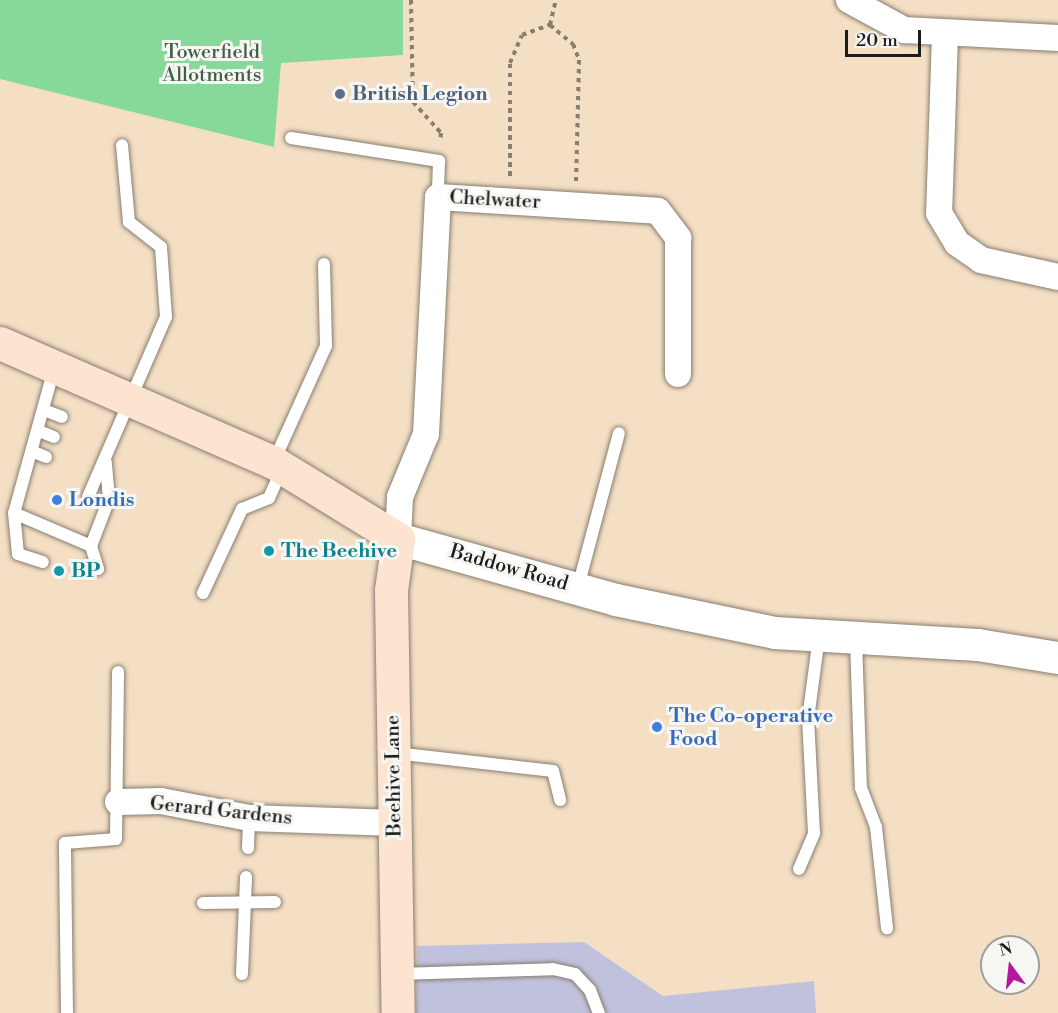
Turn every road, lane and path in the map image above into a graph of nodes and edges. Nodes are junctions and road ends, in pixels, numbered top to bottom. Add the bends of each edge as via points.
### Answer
1 (411, 0) edge
2 (556, 0) edge
3 (849, 0) edge
4 (550, 25) junction
5 (945, 35) junction
6 (1058, 38) edge
7 (291, 138) dead end
8 (122, 146) dead end
9 (439, 161) junction
10 (438, 197) junction
11 (510, 201) junction
12 (574, 205) junction
13 (324, 264) dead end
14 (1058, 277) edge
15 (0, 343) edge
16 (55, 366) junction
17 (678, 374) dead end
18 (131, 399) junction
19 (44, 410) junction
20 (62, 417) dead end
21 (39, 430) junction
22 (619, 433) dead end
23 (54, 437) dead end
24 (102, 459) junction
25 (278, 465) junction
26 (88, 497) dead end
27 (14, 513) junction
28 (398, 539) junction
29 (91, 546) junction
30 (43, 562) dead end
31 (79, 570) dead end
32 (578, 588) junction
33 (202, 593) dead end
34 (819, 637) junction
35 (856, 640) junction
36 (1058, 658) edge
37 (118, 672) dead end
38 (394, 753) junction
39 (560, 800) dead end
40 (118, 802) junction
41 (249, 818) junction
42 (395, 823) junction
43 (248, 848) dead end
44 (799, 869) dead end
45 (246, 877) dead end
46 (245, 901) junction
47 (275, 902) dead end
48 (203, 903) dead end
49 (887, 928) dead end
50 (242, 974) dead end
51 (397, 974) junction
52 (67, 1013) edge
53 (398, 1013) edge
54 (599, 1013) edge

1 - 9 path via 413,102 441,133
2 - 4 path
3 - 5 street via 884,23
4 - 11 path via 522,35 510,63
4 - 12 path via 573,44 579,60
5 - 6 street
5 - 14 street via 939,213 957,243 981,260
7 - 9 lane
8 - 18 lane via 129,222 161,247 166,317
9 - 10 lane
10 - 11 street, Chelwater
10 - 28 street, Chelwater via 426,435 400,497
11 - 12 street, Chelwater
12 - 17 street, Chelwater via 658,211 678,238
13 - 25 lane via 326,346
15 - 16 main road, Baddow Road
16 - 18 main road, Baddow Road
16 - 19 lane
18 - 24 lane
18 - 25 main road, Baddow Road
19 - 20 lane
19 - 21 lane
21 - 23 lane
21 - 27 lane via 40,454
22 - 32 lane
24 - 26 lane
24 - 29 lane via 109,500
25 - 28 main road, Baddow Road
25 - 33 lane via 269,498 242,509
27 - 29 lane via 73,533
27 - 30 lane via 18,554
28 - 32 street, Baddow Road
28 - 38 main road, Beehive Lane via 392,565
29 - 31 lane via 98,569
32 - 34 street, Baddow Road via 764,631
34 - 35 street, Baddow Road
34 - 44 lane via 808,719 814,833
35 - 36 street, Baddow Road via 978,645
35 - 49 lane via 861,788 876,827
37 - 40 lane
38 - 39 lane via 553,771
38 - 42 main road, Beehive Lane
40 - 41 street, Gerard Gardens via 161,801
40 - 52 lane via 116,839 65,843
41 - 42 street, Gerard Gardens
41 - 43 lane
42 - 51 main road, Beehive Lane
45 - 46 lane
46 - 47 lane
46 - 48 lane
46 - 50 lane
51 - 53 main road, Beehive Lane
51 - 54 lane via 553,969 575,974 590,990

